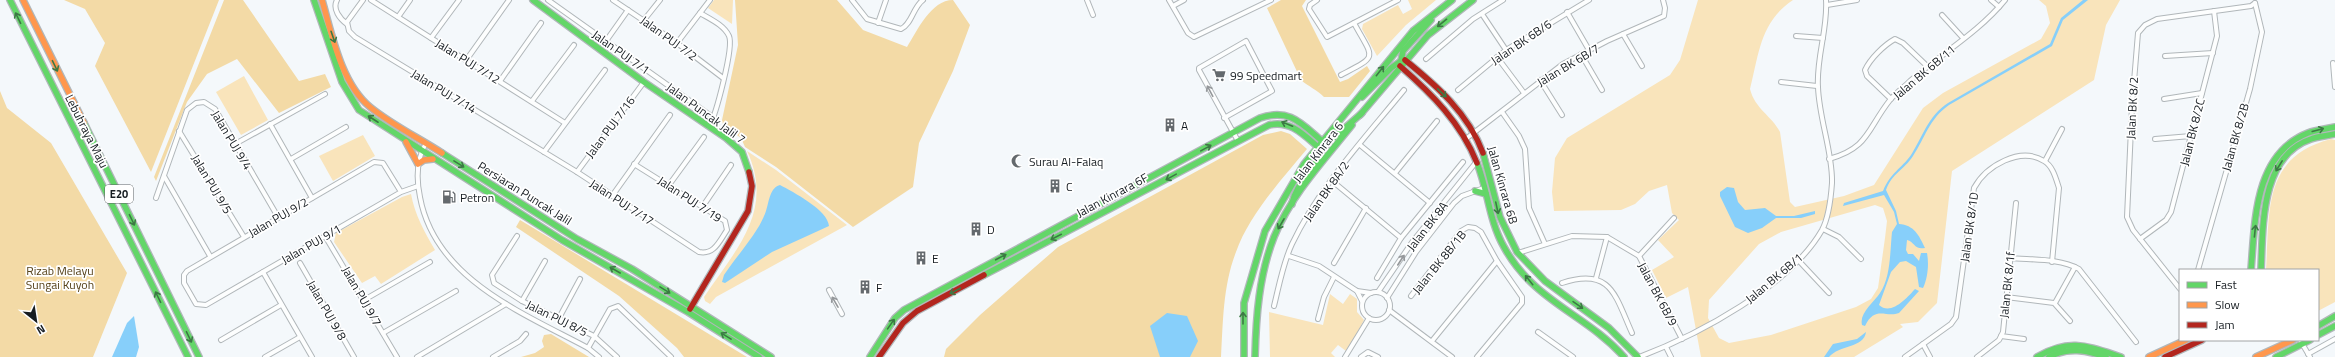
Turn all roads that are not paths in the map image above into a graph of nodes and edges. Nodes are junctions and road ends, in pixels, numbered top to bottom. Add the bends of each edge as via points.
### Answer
1 (10, 0) edge
2 (23, 0) edge
3 (314, 0) edge
4 (322, 0) edge
5 (337, 0) edge
6 (363, 0) edge
7 (371, 0) edge
8 (410, 0) edge
9 (459, 0) edge
10 (509, 0) edge
11 (533, 0) edge
12 (548, 0) edge
13 (614, 0) edge
14 (660, 0) edge
15 (710, 0) edge
16 (852, 0) edge
17 (886, 0) edge
18 (923, 0) edge
19 (1087, 0) edge
20 (1170, 0) edge
21 (1184, 0) edge
22 (1272, 0) edge
23 (1317, 0) edge
24 (1398, 0) edge
25 (1452, 0) edge
26 (1473, 0) edge
27 (1503, 0) edge
28 (1574, 0) edge
29 (1588, 0) edge
30 (1663, 0) edge
31 (1856, 0) edge
32 (1992, 0) edge
33 (2005, 0) edge
34 (1826, 2) edge
35 (2255, 2) edge
36 (1172, 6) junction
37 (1577, 6) junction
38 (1999, 7) junction
39 (1440, 9) junction
40 (628, 10) junction
41 (2214, 11) junction
42 (1567, 12) junction
43 (700, 13) junction
44 (1482, 14) junction
45 (1094, 15) dead end
46 (1942, 16) dead end
47 (398, 17) junction
48 (644, 20) junction
49 (541, 23) dead end
50 (878, 23) junction
51 (1354, 23) junction
52 (347, 26) junction
53 (1623, 34) junction
54 (1796, 36) dead end
55 (431, 38) junction
56 (1823, 38) junction
57 (1963, 38) junction
58 (606, 41) junction
59 (677, 43) junction
60 (574, 45) dead end
61 (1414, 50) junction
62 (1506, 50) junction
63 (1589, 50) junction
64 (2214, 53) junction
65 (1581, 54) junction
66 (2165, 56) dead end
67 (1497, 58) junction
68 (467, 59) junction
69 (1426, 59) dead end
70 (1402, 63) junction
71 (2333, 63) dead end
72 (1642, 66) dead end
73 (1927, 66) junction
74 (1413, 67) junction
75 (605, 70) dead end
76 (1409, 74) junction
77 (1341, 75) dead end
78 (1393, 75) junction
79 (723, 78) junction
80 (500, 80) junction
81 (1540, 80) junction
82 (2335, 81) edge
83 (644, 82) junction
84 (1781, 82) dead end
85 (1817, 86) junction
86 (2335, 87) edge
87 (1404, 90) dead end
88 (1458, 90) dead end
89 (1602, 90) dead end
90 (1524, 93) junction
91 (2202, 93) junction
92 (325, 94) dead end
93 (1890, 99) junction
94 (2164, 99) dead end
95 (532, 102) junction
96 (1353, 105) junction
97 (1502, 112) junction
98 (1362, 113) junction
99 (1562, 115) dead end
100 (670, 116) dead end
101 (714, 118) junction
102 (1224, 118) junction
103 (1437, 120) dead end
104 (565, 123) junction
105 (270, 124) junction
106 (346, 127) dead end
107 (710, 127) junction
108 (2335, 127) edge
109 (2062, 129) dead end
110 (179, 131) junction
111 (1233, 133) junction
112 (1311, 133) junction
113 (1329, 134) junction
114 (1474, 134) junction
115 (2335, 134) edge
116 (2191, 136) junction
117 (704, 137) dead end
118 (1307, 138) junction
119 (1467, 138) junction
120 (2156, 139) dead end
121 (405, 140) junction
122 (1238, 141) junction
123 (235, 144) junction
124 (426, 144) junction
125 (1321, 145) junction
126 (1360, 145) junction
127 (422, 151) junction
128 (544, 152) junction
129 (434, 158) junction
130 (1309, 158) junction
131 (291, 159) junction
132 (1829, 159) junction
133 (1477, 161) junction
134 (2045, 161) junction
135 (1463, 162) dead end
136 (418, 164) junction
137 (634, 164) junction
138 (731, 165) dead end
139 (577, 172) junction
140 (1396, 174) junction
141 (164, 176) junction
142 (1491, 179) junction
143 (1331, 180) junction
144 (669, 185) junction
145 (418, 186) junction
146 (1134, 187) junction
147 (1484, 188) junction
148 (401, 192) junction
149 (1475, 192) junction
150 (1138, 194) junction
151 (1486, 194) junction
152 (612, 196) junction
153 (156, 198) dead end
154 (312, 198) junction
155 (1430, 203) junction
156 (2016, 203) dead end
157 (703, 206) junction
158 (1292, 206) junction
159 (1366, 208) junction
160 (278, 217) junction
161 (1674, 218) dead end
162 (1823, 229) junction
163 (326, 236) junction
164 (517, 236) dead end
165 (244, 237) junction
166 (1608, 237) junction
167 (1402, 238) junction
168 (1035, 239) junction
169 (2140, 239) junction
170 (1545, 244) junction
171 (1039, 246) junction
172 (699, 252) joint
173 (1518, 253) junction
174 (210, 256) junction
175 (1289, 256) junction
176 (1639, 256) junction
177 (2010, 258) junction
178 (1861, 259) dead end
179 (545, 261) dead end
180 (1497, 261) junction
181 (1799, 261) junction
182 (430, 262) dead end
183 (2052, 262) junction
184 (300, 263) dead end
185 (1334, 263) dead end
186 (2075, 267) junction
187 (2198, 269) edge
188 (2251, 269) edge
189 (2261, 269) edge
190 (263, 272) junction
191 (965, 276) junction
192 (1334, 277) junction
193 (1377, 278) dead end
194 (1596, 278) junction
195 (580, 279) dead end
196 (969, 284) junction
197 (1562, 284) dead end
198 (2179, 288) edge
199 (830, 290) dead end
200 (456, 291) dead end
201 (1357, 291) junction
202 (1378, 292) junction
203 (1370, 293) junction
204 (1829, 293) dead end
205 (1411, 296) dead end
206 (2006, 297) junction
207 (1387, 298) junction
208 (364, 300) junction
209 (522, 301) junction
210 (1362, 301) junction
211 (506, 304) junction
212 (2055, 304) junction
213 (281, 305) junction
214 (206, 306) joint
215 (691, 306) junction
216 (1274, 306) dead end
217 (1389, 310) junction
218 (688, 312) junction
219 (842, 314) dead end
220 (2335, 316) edge
221 (559, 318) junction
222 (1369, 318) junction
223 (1318, 319) dead end
224 (2070, 321) dead end
225 (2319, 325) edge
226 (2335, 326) edge
227 (1538, 332) dead end
228 (383, 333) junction
229 (1632, 333) dead end
230 (526, 334) dead end
231 (2319, 334) edge
232 (594, 336) junction
233 (2001, 336) junction
234 (300, 337) junction
235 (1682, 338) junction
236 (2024, 339) dead end
237 (2335, 339) edge
238 (221, 340) dead end
239 (1432, 341) junction
240 (2184, 341) edge
241 (2200, 341) edge
242 (2291, 341) edge
243 (2136, 342) dead end
244 (2301, 342) edge
245 (1923, 344) junction
246 (1666, 347) junction
247 (588, 348) junction
248 (2309, 356) edge
249 (188, 357) edge
250 (199, 357) edge
251 (265, 357) edge
252 (312, 357) edge
253 (354, 357) edge
254 (398, 357) edge
255 (417, 357) edge
256 (493, 357) edge
257 (599, 357) edge
258 (617, 357) edge
259 (671, 357) edge
260 (759, 357) edge
261 (771, 357) edge
262 (870, 357) edge
263 (879, 357) edge
264 (1244, 357) edge
265 (1255, 357) edge
266 (1345, 357) edge
267 (1361, 357) edge
268 (1378, 357) edge
269 (1452, 357) edge
270 (1478, 357) edge
271 (1573, 357) edge
272 (1624, 357) edge
273 (1638, 357) edge
274 (1670, 357) edge
275 (1904, 357) edge
276 (1930, 357) edge
277 (1977, 357) edge
278 (2037, 357) edge
279 (2049, 357) edge
280 (2106, 357) edge
281 (2121, 357) edge
282 (2149, 357) edge
283 (2165, 357) edge
284 (2256, 357) edge
285 (2276, 357) edge

249 -> 1 main road, Lebuhraya Maju / E20
2 -> 250 main road, Lebuhraya Maju / E20
121 -> 3 main road, Persiaran Puncak Jalil via 365,114 351,99 334,62
4 -> 124 main road, Persiaran Puncak Jalil via 345,69 364,101
5 - 52 street, Jalan PUJ 7/14 via 335,7 338,15
6 - 52 street
7 - 47 street, Jalan PUJ 7/12
8 - 47 street
9 - 55 street
10 - 68 street
11 - 83 main road, Jalan Puncak Jalil 7
12 - 58 street, Jalan PUJ 7/1
13 - 40 street, Jalan PUJ 7/2
14 - 48 street
15 - 43 street
16 - 50 street via 863,16
17 - 50 street
18 - 50 street via 917,5 903,29
19 - 45 street
20 - 36 street
21 - 36 street
22 - 36 street via 1194,37 1188,33
23 - 51 street via 1309,9 1327,37
24 - 51 street
25 - 39 main road, Jalan Kinrara 6
26 -> 61 main road, Jalan Kinrara 6 via 1443,22
27 - 44 street
28 - 37 street
29 - 37 street, Jalan BK 6B/6
30 - 53 street, Jalan BK 6B/7 via 1664,16
31 - 34 street
32 - 38 street
33 - 38 street, Jalan BK 6B/11
34 - 56 street, Jalan BK 6B/1
35 - 41 street, Jalan BK 8/2 via 2251,6
35 - 187 street, Jalan BK 8/2B via 2262,32 2250,89
37 - 42 street, Jalan BK 6B/6
38 - 57 street, Jalan BK 6B/11
39 - 70 main road via 1408,43 1403,51
96 -> 39 main road, Jalan Kinrara 6 via 1413,31
40 - 48 street, Jalan PUJ 7/2
40 - 58 street
41 - 64 street, Jalan BK 8/2C via 2217,36
41 - 169 street, Jalan BK 8/2 via 2156,18 2138,33 2127,217
42 - 62 street, Jalan BK 6B/6
42 - 63 street
43 - 59 street
43 - 79 street via 725,30 732,43
44 - 62 street
44 - 69 street
46 - 57 street
47 - 55 street, Jalan PUJ 7/12
48 - 59 street, Jalan PUJ 7/2
49 - 80 street
51 - 77 street via 1370,52 1370,57 1366,62
52 - 128 street, Jalan PUJ 7/14 via 355,37
53 - 63 street, Jalan BK 6B/7
53 - 72 street
54 - 56 street
55 - 68 street, Jalan PUJ 7/12
56 - 85 street, Jalan BK 6B/1
57 - 73 street, Jalan BK 6B/11
58 - 101 street, Jalan PUJ 7/1
59 - 79 street, Jalan PUJ 7/2
60 - 95 street
61 - 70 main road, Jalan Kinrara 6
61 - 74 main road
62 - 67 street, Jalan BK 6B/6
63 - 65 street, Jalan BK 6B/7
64 - 66 street
64 - 91 street, Jalan BK 8/2C
65 - 81 street, Jalan BK 6B/7
65 - 89 street
67 - 88 street, Jalan BK 6B/6
67 - 90 street
68 - 80 street, Jalan PUJ 7/12
70 - 74 main road, Jalan Kinrara 6B
70 - 76 main road, Jalan Kinrara 6B
70 - 78 main road, Jalan Kinrara 6
70 - 96 main road via 1392,66 1379,82
71 - 82 street
73 - 93 street, Jalan BK 6B/11
73 - 93 street via 1903,43 1895,39 1890,42 1865,70 1867,76
74 -> 114 main road, Jalan Kinrara 6B via 1458,109
75 - 104 street
76 - 78 main road
76 - 119 main road, Jalan Kinrara 6B via 1451,114
78 - 98 main road, Jalan Kinrara 6
79 - 101 street
80 - 95 street, Jalan PUJ 7/12
81 - 90 street, Jalan BK 6B/7
81 - 99 street
82 - 86 street
83 - 107 main road, Jalan Puncak Jalil 7
83 - 139 street, Jalan PUJ 7/16
84 - 85 street
85 - 132 street, Jalan BK 6B/1 via 1821,123
87 - 126 street, Jalan BK 8A/2
90 - 97 street, Jalan BK 6B/7
91 - 94 street
91 - 116 street, Jalan BK 8/2C
92 - 105 street
93 - 132 street, Jalan BK 6B/11 via 1861,143 1847,154
95 - 104 street, Jalan PUJ 7/12
96 - 113 main road, Jalan Kinrara 6
97 - 114 street, Jalan BK 6B/7
97 - 170 street via 1525,149 1529,208
98 - 125 main road
98 - 158 main road, Jalan Kinrara 6 via 1307,182
100 - 137 street
101 - 107 street
102 -> 102 street via 1199,68 1246,41 1272,91
102 - 111 street
103 - 140 street
104 - 128 street
105 - 123 street
105 - 131 street
106 - 131 street
107 - 215 main road, Jalan Puncak Jalil 7 via 742,152 752,186 751,198 748,211
188 -> 108 main road via 2258,197 2264,175 2289,144 2312,132
109 - 134 street
110 - 123 street, Jalan PUJ 9/4 via 187,110 196,103 204,102 215,109
110 - 141 street, Jalan PUJ 9/4
110 - 165 street, Jalan PUJ 9/5
111 - 112 main road, Jalan Kinrara 6F via 1270,114 1278,113 1292,117
111 - 122 street
146 -> 111 main road, Jalan Kinrara 6F
112 - 113 main road
112 - 125 main road, Jalan Kinrara 6F
113 - 125 main road, Jalan Kinrara 6
114 - 119 street, Jalan BK 6B/7
114 - 142 main road, Jalan Kinrara 6B via 1484,154
115 -> 189 main road via 2320,137 2290,152 2270,180 2265,200
116 - 120 street
116 - 169 street, Jalan BK 8/2C via 2171,212 2166,220
117 - 144 street
118 -> 122 main road, Jalan Kinrara 6F via 1282,122 1269,124
118 - 125 main road, Jalan Kinrara 6F
118 - 130 main road via 1311,149
119 - 133 main road, Jalan Kinrara 6B
121 - 127 main road, Persiaran Puncak Jalil
121 - 136 main road
122 -> 150 main road, Jalan Kinrara 6F
123 - 160 street, Jalan PUJ 9/4
124 - 127 street
124 -> 215 main road, Persiaran Puncak Jalil via 577,239 632,269
125 - 130 main road, Jalan Kinrara 6
125 - 158 main road via 1322,153 1296,189
126 - 140 street
126 - 143 street, Jalan BK 8A/2
127 - 129 main road, Persiaran Puncak Jalil
127 - 136 street
128 - 139 street, Jalan PUJ 7/17
129 - 136 main road
218 -> 129 main road, Persiaran Puncak Jalil via 562,240
264 -> 130 main road, Jalan Kinrara 6 via 1244,303 1262,238
131 - 154 street
132 - 162 street, Jalan BK 6B/1 via 1832,182
133 - 147 main road, Jalan Kinrara 6B
202 -> 133 street, Jalan BK 8A via 1413,241
134 - 183 street via 2056,177 2059,188
134 - 245 street, Jalan BK 8/1D via 2018,156 1987,171 1978,180 1974,188 1956,317 1951,324
135 - 155 street
136 - 145 street
137 - 144 street, Jalan PUJ 7/19
137 - 152 street
138 - 157 street
139 - 152 street, Jalan PUJ 7/17
140 - 155 street
141 - 153 street, Jalan PUJ 9/4
141 - 174 street
142 - 147 main road
142 -> 173 main road, Jalan Kinrara 6B via 1498,216 1507,237
143 - 159 street
143 - 175 street, Jalan BK 8A/2 via 1295,239
144 - 157 street, Jalan PUJ 7/19
145 - 148 street, Jalan PUJ 9/1
145 - 211 street via 428,224 446,254 481,288
146 - 150 main road
146 - 168 main road, Jalan Kinrara 6F
147 - 149 street, Jalan BK 8A
147 - 151 main road, Jalan Kinrara 6B
148 - 154 street, Jalan PUJ 9/2 via 385,166 378,161
148 - 163 street, Jalan PUJ 9/1
149 - 151 main road
149 - 207 street, Jalan BK 8A via 1462,196 1454,203 1416,252
150 -> 171 main road, Jalan Kinrara 6F
272 -> 151 main road, Jalan Kinrara 6B via 1605,336 1555,304 1533,285 1509,255 1496,229
152 - 172 street, Jalan PUJ 7/17
154 - 160 street, Jalan PUJ 9/2
155 - 167 street
156 - 177 street, Jalan BK 8/1f
157 - 172 street, Jalan PUJ 7/19 via 725,221 727,230 714,250 707,253
158 -> 265 main road, Jalan Kinrara 6 via 1274,237 1263,274 1255,322
159 - 167 street
159 - 185 street
160 - 165 street, Jalan PUJ 9/2
161 - 176 street
162 - 178 street via 1839,237
162 - 181 street, Jalan BK 6B/1
163 - 190 street, Jalan PUJ 9/1
163 - 208 street, Jalan PUJ 9/7
164 - 209 street, Jalan PUJ 8/5 via 492,275 494,283
165 - 174 street, Jalan PUJ 9/2
166 - 170 street, Jalan BK 6B/9 via 1572,236
166 - 176 street, Jalan BK 6B/9
166 - 194 street
167 - 193 street
168 - 171 street
191 -> 168 main road, Jalan Kinrara 6F
169 - 198 street, Jalan BK 8/2
170 - 173 street, Jalan BK 6B/9
171 - 196 main road, Jalan Kinrara 6F
173 -> 273 main road, Jalan Kinrara 6B via 1543,281 1611,328
174 - 214 street, Jalan PUJ 9/2 via 187,271 183,278 196,304
175 - 192 street via 1319,266
175 - 216 street, Jalan BK 8A/2
176 - 235 street, Jalan BK 6B/9
177 - 183 street
177 - 206 street, Jalan BK 8/1f
179 - 209 street
180 - 205 street, Jalan BK 8B/1B via 1481,232 1468,227 1461,230
180 - 239 street
180 - 270 street, Jalan BK 8B/1B via 1521,293 1522,303
181 - 204 street
181 - 235 street, Jalan BK 6B/1 via 1749,301
182 - 208 street
183 - 186 street
184 - 253 street, Jalan PUJ 9/8
186 - 212 street
186 - 243 street via 2082,272
190 - 213 street
190 - 214 street, Jalan PUJ 9/1
191 - 196 main road
262 -> 191 main road, Jalan Kinrara 6F via 892,322 904,310
192 - 201 street
192 - 223 street via 1324,297
194 - 197 street via 1579,278
194 - 229 street via 1616,296
195 - 221 street
196 -> 263 main road, Jalan Kinrara 6F via 910,317
219 -> 199 street
200 - 228 street
201 - 203 street
201 - 210 street
202 - 203 street
202 - 207 street
203 - 210 street
206 - 212 street
206 - 233 street, Jalan BK 8/1f
207 - 217 street
208 - 228 street, Jalan PUJ 9/7
209 - 221 street, Jalan PUJ 8/5
210 - 222 street via 1362,309
211 - 247 street
211 - 255 street
212 - 224 street
213 - 234 street
213 - 238 street
215 - 218 main road, Jalan Puncak Jalil 7
215 - 261 main road, Persiaran Puncak Jalil
217 - 222 street via 1381,319
217 - 239 street
260 -> 218 main road, Persiaran Puncak Jalil
220 - 225 main road
221 - 232 street, Jalan PUJ 8/5
222 - 266 street
226 - 231 main road
227 - 271 street
228 - 254 street, Jalan PUJ 9/7
230 - 256 street via 520,341
232 - 247 street
232 - 258 street, Jalan PUJ 8/5
232 - 259 street via 612,308 618,306
233 - 236 street
233 - 277 street
234 - 251 street
234 - 252 street
235 - 246 street, Jalan BK 6B/1
237 - 248 street
239 - 269 street
240 - 282 main road
241 - 283 main road
242 - 284 main road
244 - 248 street
244 - 285 main road
245 - 275 street, Jalan BK 8/1D
245 - 276 street
246 - 273 street, Jalan BK 6B/1
246 - 274 street
247 - 257 street
267 - 268 street via 1368,352
278 - 281 main road via 2051,348 2070,344 2093,346
279 - 280 main road via 2055,353 2074,350

